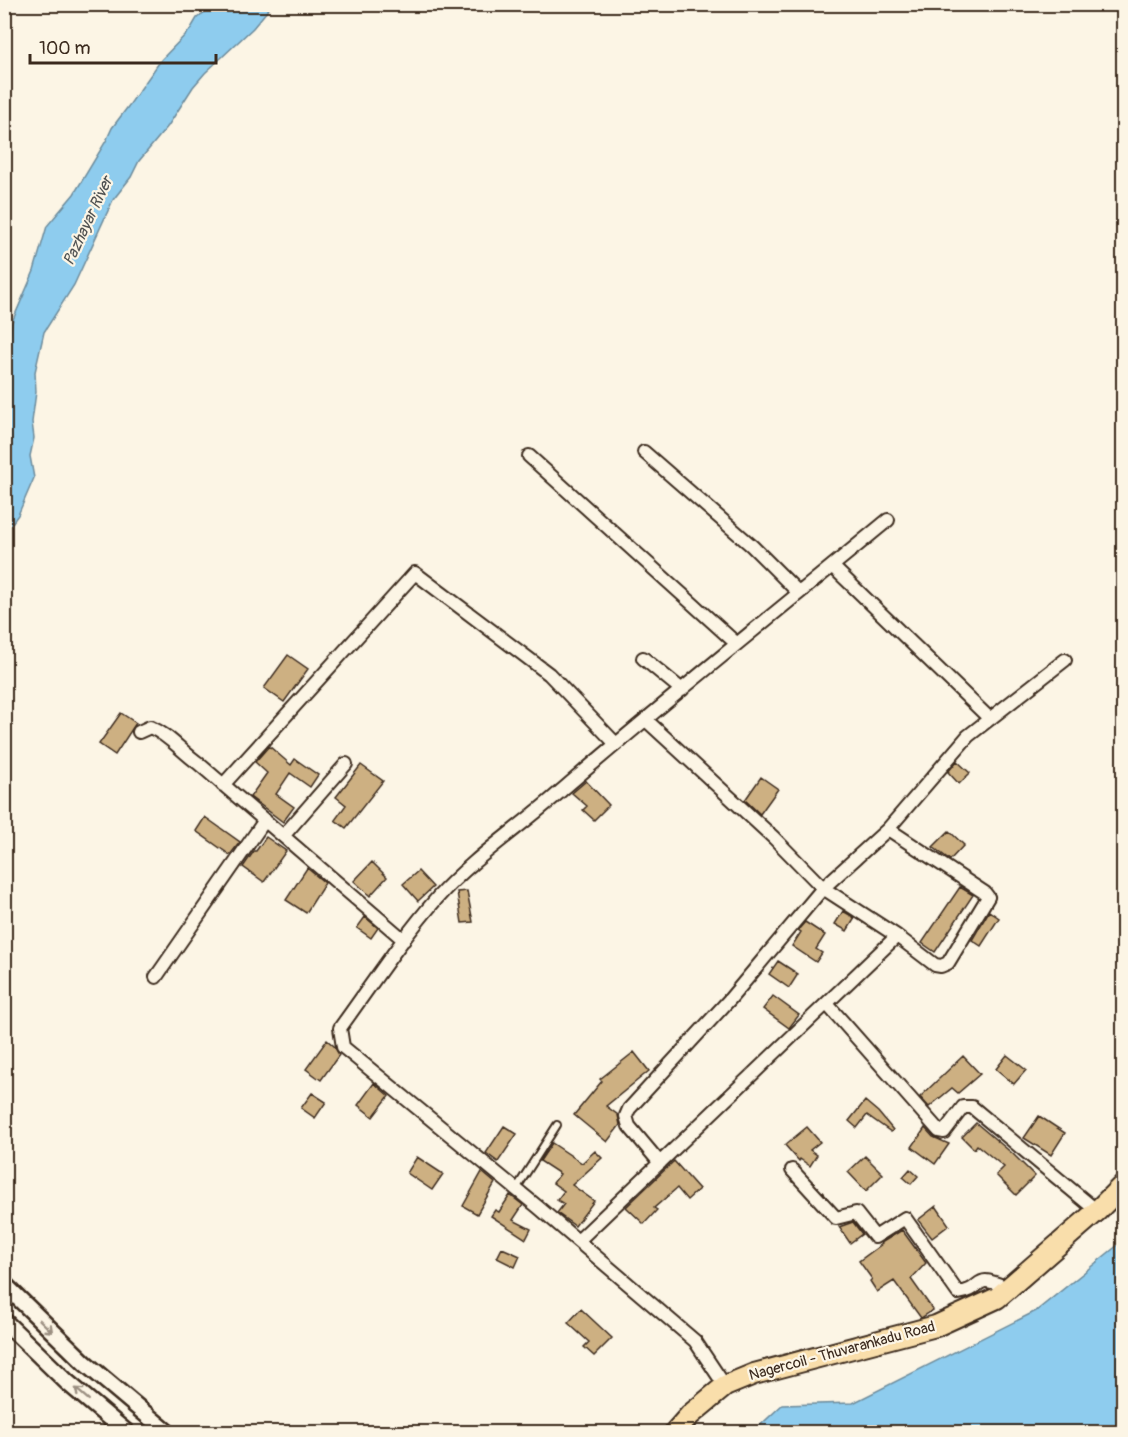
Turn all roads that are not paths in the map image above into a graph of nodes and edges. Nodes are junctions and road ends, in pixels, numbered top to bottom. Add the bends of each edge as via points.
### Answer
1 (644, 452) dead end
2 (529, 456) dead end
3 (888, 520) dead end
4 (832, 566) junction
5 (799, 593) junction
6 (737, 644) junction
7 (643, 658) dead end
8 (1065, 660) dead end
9 (682, 690) junction
10 (989, 718) junction
11 (646, 720) junction
12 (140, 732) dead end
13 (616, 744) junction
14 (346, 764) dead end
15 (223, 784) junction
16 (266, 820) junction
17 (888, 829) junction
18 (284, 835) junction
19 (823, 888) junction
20 (897, 936) junction
21 (404, 940) junction
22 (156, 977) dead end
23 (828, 1004) junction
24 (557, 1125) dead end
25 (660, 1163) junction
26 (792, 1170) dead end
27 (1124, 1184) edge
28 (516, 1189) junction
29 (1097, 1211) junction
30 (578, 1241) junction
31 (4, 1284) edge
32 (1006, 1288) junction
33 (4, 1321) edge
34 (725, 1386) junction
35 (126, 1432) edge
36 (167, 1432) edge
37 (675, 1432) edge

1 - 5 street via 752,546
2 - 6 street
3 - 4 street
4 - 5 street
4 - 10 street
5 - 6 street
6 - 9 street
7 - 9 street
8 - 10 street
9 - 11 street
10 - 17 street via 968,736
11 - 13 street
11 - 19 street
12 - 15 street via 150,727 163,732
13 - 15 street via 549,674 415,573
13 - 21 street via 461,875
14 - 18 street
15 - 16 street
16 - 18 street
16 - 22 street
17 - 19 street
17 - 20 street via 987,897 944,965 935,965
18 - 21 street
19 - 20 street
19 - 25 street via 730,999 629,1109 629,1126
20 - 23 street
21 - 28 street via 339,1028 343,1047
23 - 25 street
23 - 29 street via 939,1131 944,1132 963,1107 972,1107
24 - 28 lane
25 - 30 street
26 - 32 street via 836,1218 856,1213 875,1237 904,1218 958,1293 982,1280
27 - 29 main road, Nagercoil - Thuvarankadu Road
28 - 30 street
29 - 32 main road, Nagercoil - Thuvarankadu Road
30 - 34 street via 695,1341
31 -> 36 street via 85,1363
32 - 34 main road, Nagercoil - Thuvarankadu Road via 997,1298 936,1326 754,1374
35 -> 33 street
34 - 37 main road, Nagercoil - Thuvarankadu Road

